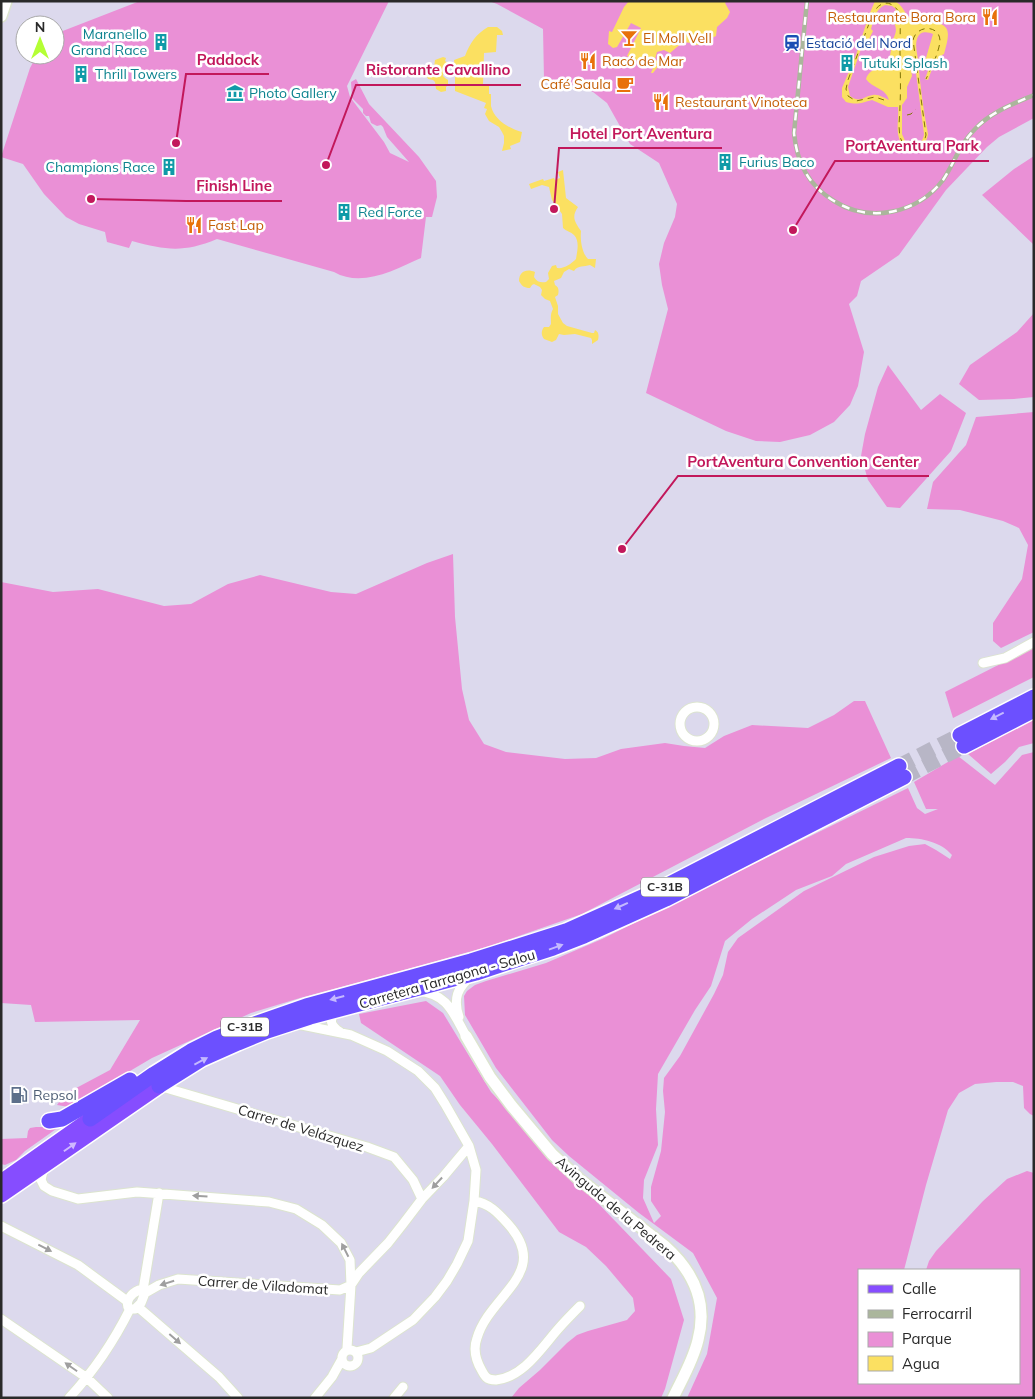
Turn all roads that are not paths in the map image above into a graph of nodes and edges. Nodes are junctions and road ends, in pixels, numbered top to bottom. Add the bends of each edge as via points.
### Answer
1 (6, 1) edge
2 (1, 16) edge
3 (1034, 642) edge
4 (983, 662) dead end
5 (1034, 697) edge
6 (1034, 710) edge
7 (476, 973) junction
8 (411, 991) junction
9 (336, 1010) junction
10 (292, 1022) junction
11 (341, 1032) junction
12 (466, 1036) junction
13 (217, 1038) junction
14 (159, 1086) junction
15 (90, 1119) joint
16 (49, 1121) dead end
17 (469, 1146) junction
18 (49, 1162) junction
19 (1, 1182) edge
20 (159, 1193) junction
21 (1, 1195) edge
22 (422, 1199) junction
23 (474, 1201) junction
24 (1, 1226) edge
25 (351, 1285) junction
26 (144, 1291) junction
27 (132, 1306) junction
28 (580, 1306) dead end
29 (1, 1319) edge
30 (354, 1354) junction
31 (345, 1362) junction
32 (87, 1378) junction
33 (403, 1387) dead end
34 (68, 1398) edge
35 (108, 1398) edge
36 (238, 1398) edge
37 (315, 1398) edge
38 (394, 1398) edge
39 (673, 1398) edge

1 - 2 street
3 - 4 street via 1005,658
5 -> 6 highway via 962,741
7 - 8 highway, Carretera Tarragona - Salou / C-31B
7 - 12 street, Avinguda de la Pedrera via 457,996 457,1010
7 -> 13 highway, Carretera Tarragona - Salou / C-31B via 553,948 658,903 902,772 566,931 306,1006
8 - 9 highway, Carretera Tarragona - Salou / C-31B
8 - 12 street, Avinguda de la Pedrera via 426,992 443,1000
9 - 10 highway, Carretera Tarragona - Salou / C-31B
9 - 11 street via 331,1023
10 - 11 street
14 -> 10 highway, Carretera Tarragona - Salou / C-31B via 202,1060
11 - 17 street via 387,1051 418,1071 435,1088
12 - 39 street, Avinguda de la Pedrera via 490,1077 552,1154 665,1246 688,1271 700,1302 699,1340
13 - 15 highway, Carretera Tarragona - Salou / C-31B via 154,1074
13 - 16 highway via 188,1047 62,1118
18 -> 14 main road, Carretera Tarragona - Salou / C-31B
14 - 22 street, Carrer de Velázquez via 394,1157 413,1180
15 - 19 main road, Carretera Tarragona - Salou / C-31B
17 -> 22 street
17 - 23 street via 476,1170
18 - 20 street via 41,1180 44,1186 78,1199 137,1192
18 - 21 main road, Carretera Tarragona - Salou / C-31B
25 -> 20 street via 350,1260 341,1243 322,1225 296,1209 269,1202
20 - 26 street
22 - 25 street
23 - 28 street via 484,1202 507,1223 520,1242 524,1259 522,1270 482,1324 476,1340 475,1354 486,1378 501,1380 520,1370
23 - 30 street via 468,1241 435,1297 413,1320 369,1352
24 -> 27 street via 78,1265
25 -> 26 street, Carrer de Viladomat via 340,1290 178,1279
25 - 30 street via 347,1348
26 - 27 street via 144,1298
27 - 32 street
27 -> 36 street via 219,1377
32 -> 29 street
30 - 31 street via 343,1354
30 - 31 street via 353,1366
31 - 37 street
32 - 34 street
32 - 35 street
33 - 38 street

